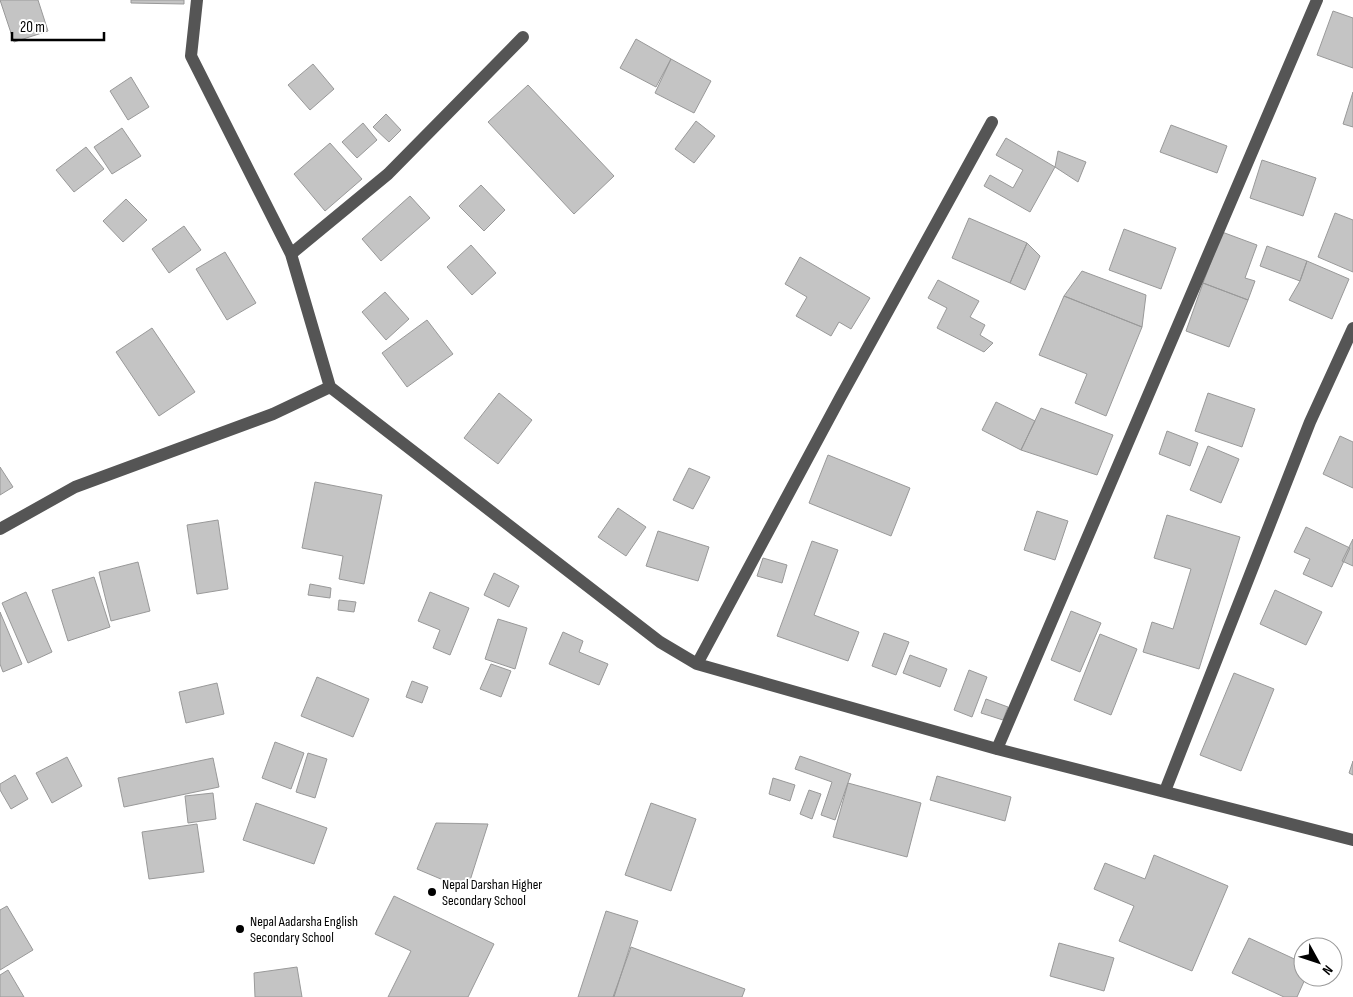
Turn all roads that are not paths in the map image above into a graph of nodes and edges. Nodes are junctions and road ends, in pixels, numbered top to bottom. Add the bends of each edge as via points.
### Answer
1 (197, 0) edge
2 (1317, 0) edge
3 (523, 37) dead end
4 (992, 122) dead end
5 (291, 254) junction
6 (1353, 328) edge
7 (330, 387) junction
8 (0, 529) edge
9 (698, 664) junction
10 (998, 749) junction
11 (1165, 791) junction
12 (1353, 840) edge

1 - 5 street via 191,56
2 - 10 street
3 - 5 street via 388,174
4 - 9 street
5 - 7 street
6 - 11 street via 1310,422
7 - 8 street via 273,414 75,487
7 - 9 street via 660,642
9 - 10 street
10 - 11 street
11 - 12 street

